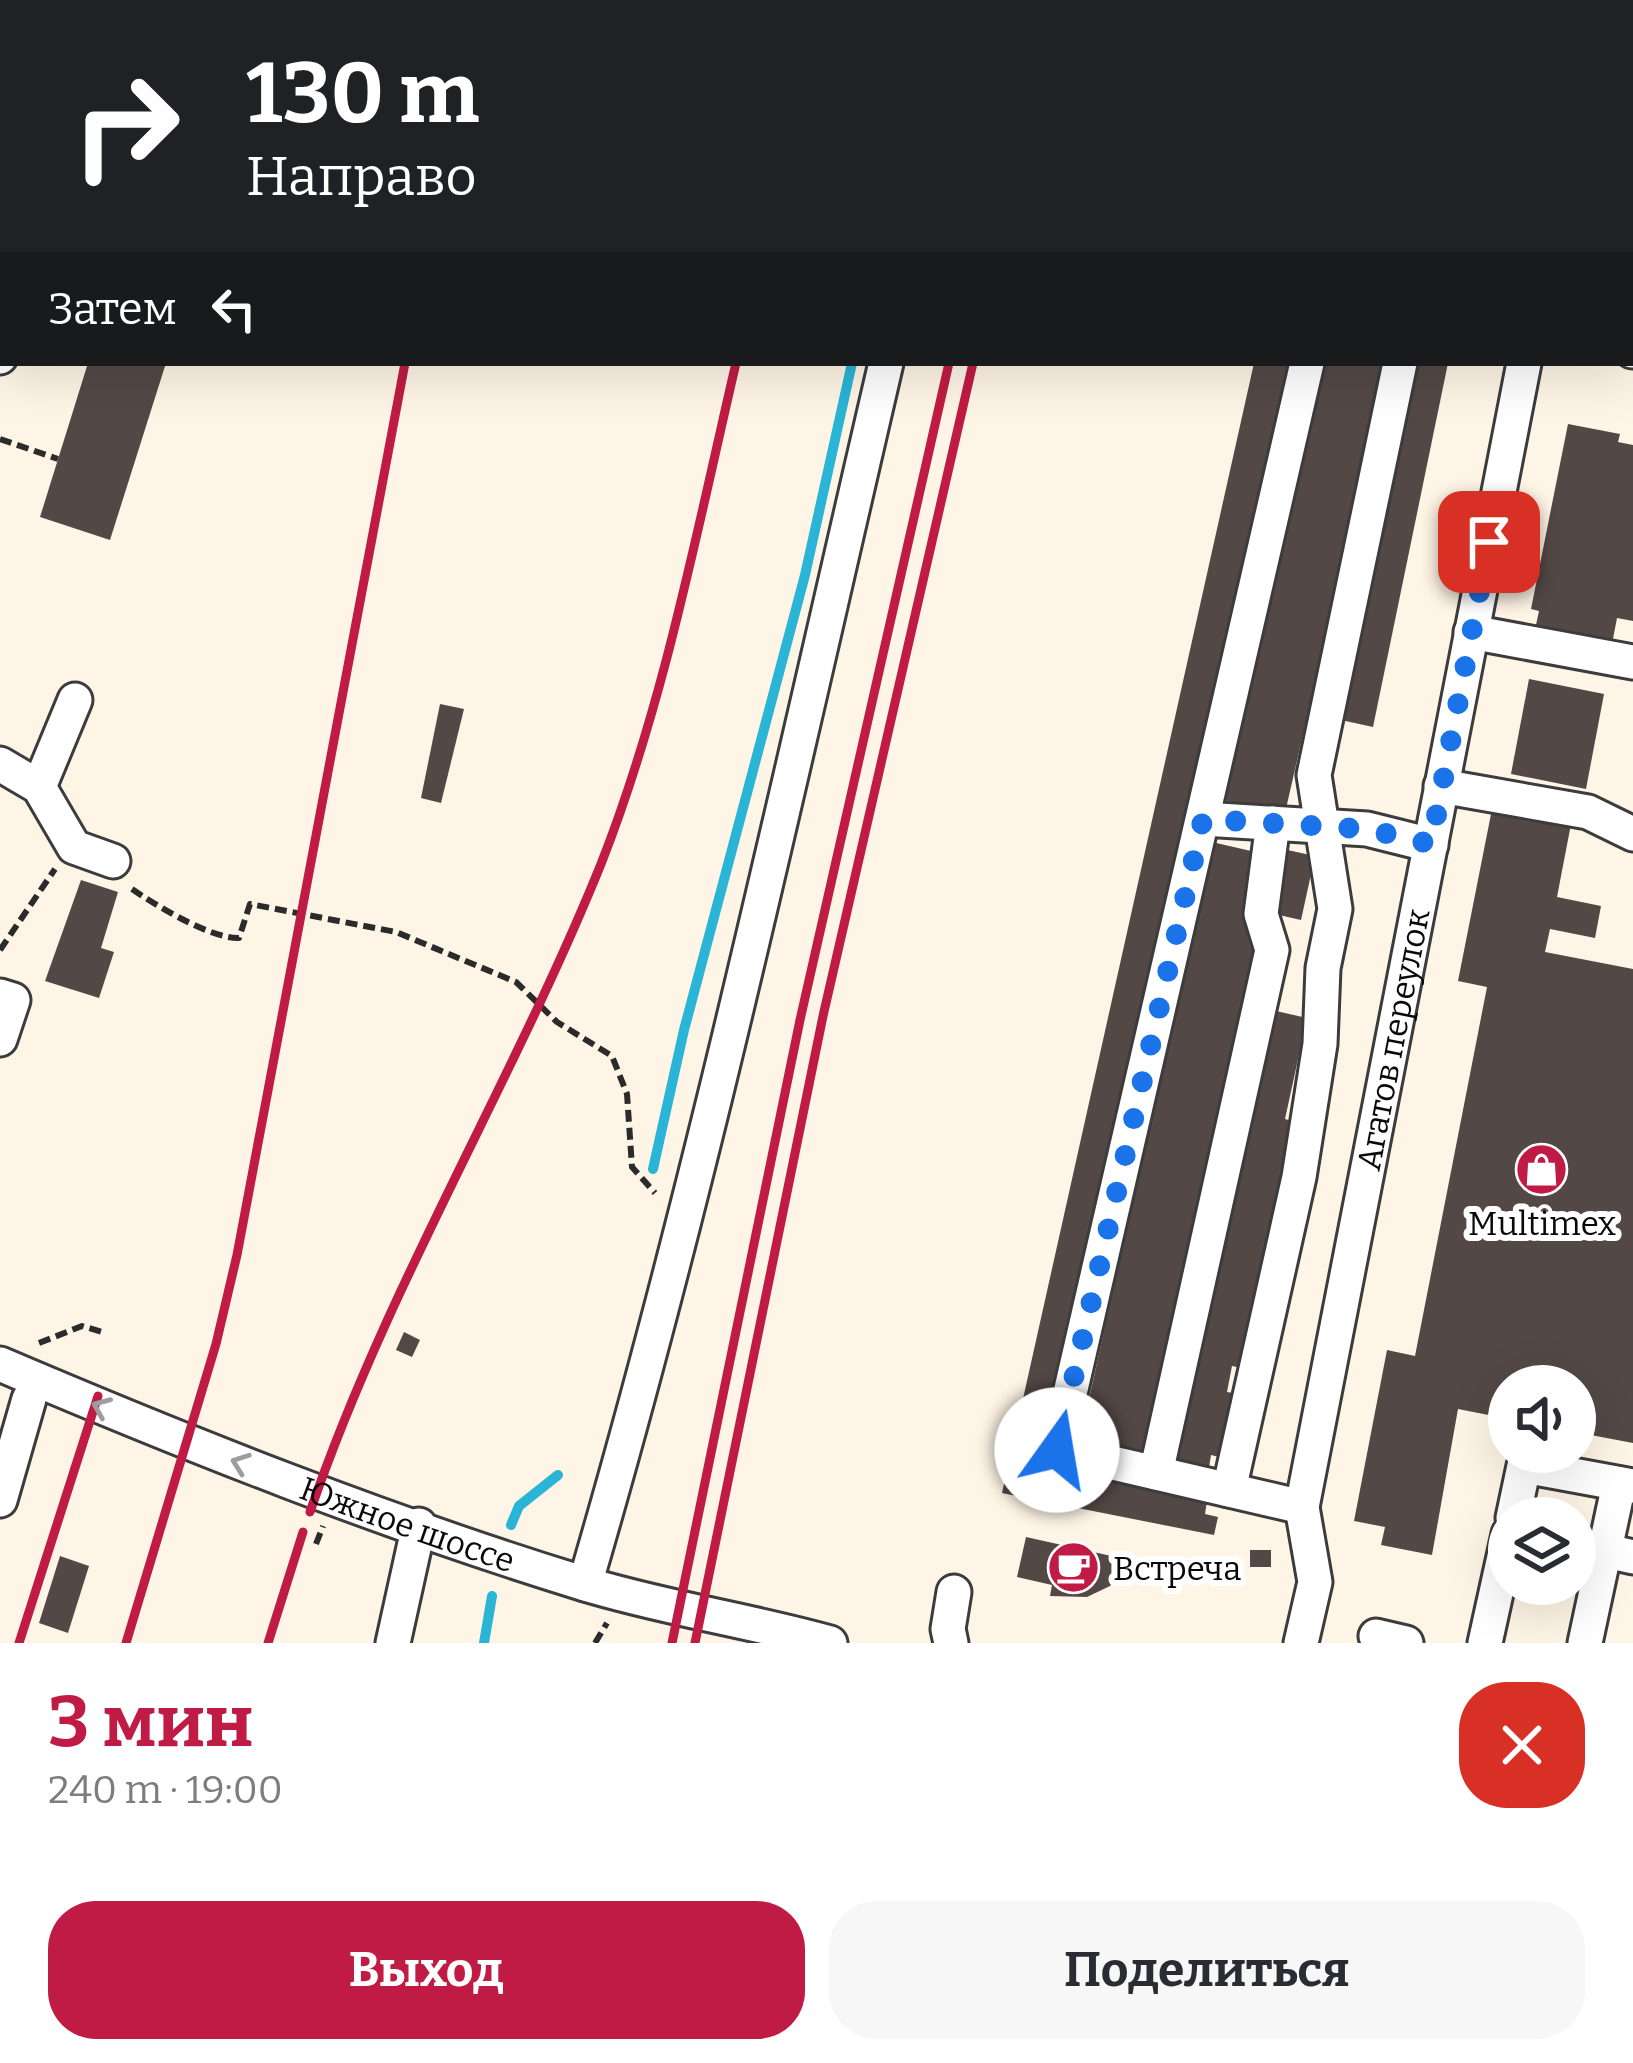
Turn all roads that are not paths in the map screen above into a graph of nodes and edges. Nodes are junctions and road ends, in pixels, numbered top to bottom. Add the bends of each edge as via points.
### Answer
1 (885, 366) edge
2 (1305, 366) edge
3 (1399, 366) edge
4 (1523, 366) edge
5 (1472, 632) junction
6 (1633, 662) edge
7 (75, 700) dead end
8 (0, 764) edge
9 (1442, 786) junction
10 (39, 788) junction
11 (1203, 819) junction
12 (1273, 823) junction
13 (1323, 826) junction
14 (1633, 834) edge
15 (1431, 844) junction
16 (113, 861) road end
17 (0, 996) edge
18 (0, 1039) edge
19 (0, 1364) edge
20 (29, 1400) dead end
21 (1156, 1473) junction
22 (1626, 1485) edge
23 (1229, 1490) junction
24 (1517, 1497) edge
25 (0, 1500) edge
26 (1302, 1507) junction
27 (419, 1525) junction
28 (1604, 1550) edge
29 (585, 1584) junction
30 (955, 1592) dead end
31 (1493, 1605) edge
32 (394, 1643) edge
33 (830, 1643) edge
34 (951, 1643) edge
35 (1301, 1643) edge
36 (1485, 1643) edge
37 (1585, 1643) edge

1 - 29 street via 775,853
2 - 11 street
3 - 13 street via 1314,775
4 - 5 street, Агатов переулок
5 - 6 street
5 - 9 street, Агатов переулок
7 - 10 street
8 - 10 street
9 - 14 street via 1588,812
9 - 15 street, Агатов переулок
10 - 16 street via 74,847
11 - 12 street
11 - 21 street via 1057,1450
12 - 13 street
12 - 21 street via 1261,914 1272,950
13 - 15 street
13 - 23 street via 1335,909 1320,1044 1299,1177
15 - 26 street, Агатов переулок
17 - 18 street via 13,1000
27 -> 19 street, Южное шоссе via 167,1437
20 - 25 street
21 - 23 street
22 - 24 street via 1524,1466
22 - 28 street
23 - 26 street
26 - 35 street, Агатов переулок via 1315,1582
27 - 29 street, Южное шоссе
27 - 32 street
28 - 37 street
29 - 33 street, Южное шоссе
30 - 34 street
31 - 36 street

